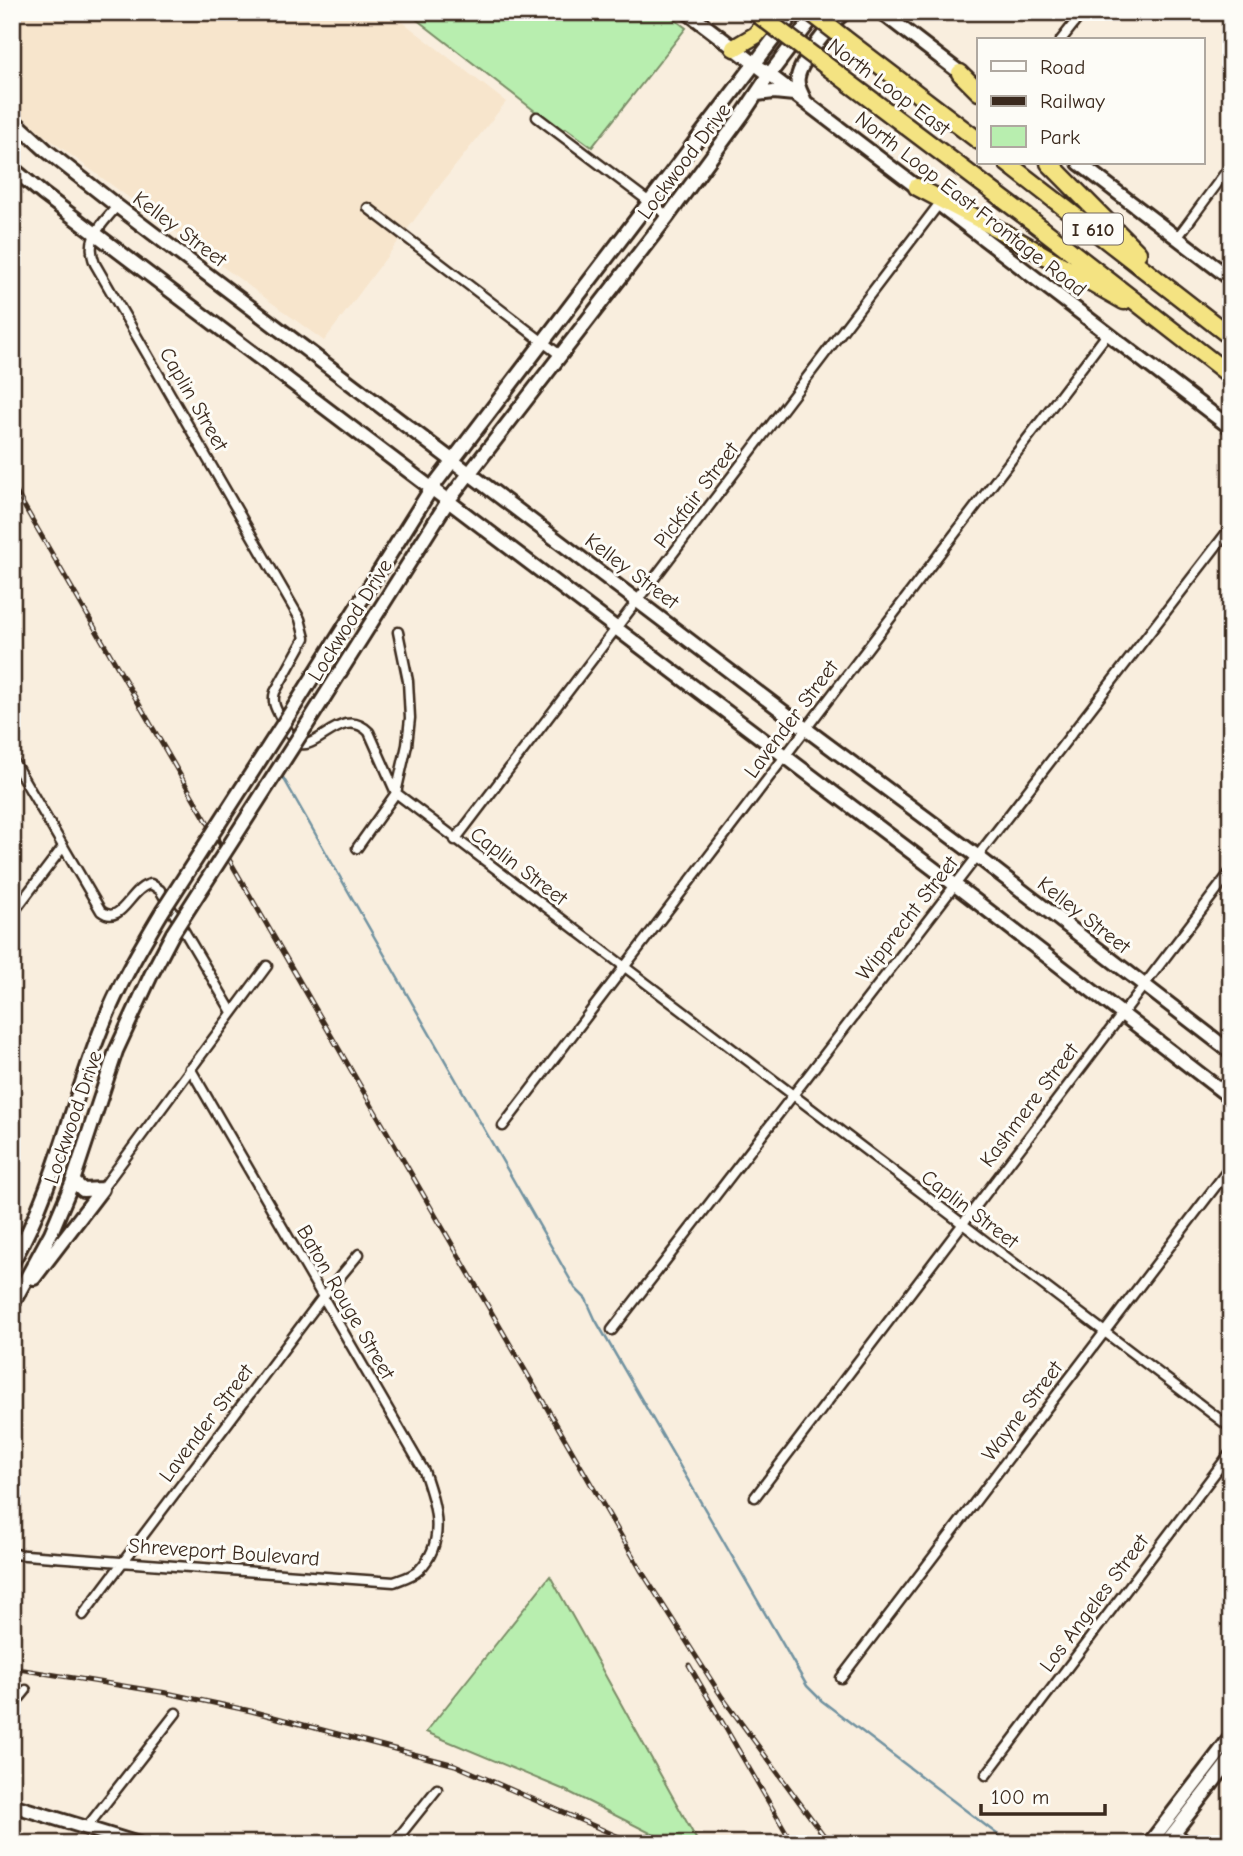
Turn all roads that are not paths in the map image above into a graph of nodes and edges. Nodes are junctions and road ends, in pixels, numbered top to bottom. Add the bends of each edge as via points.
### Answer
1 (687, 12) edge
2 (755, 12) edge
3 (774, 12) edge
4 (794, 12) edge
5 (810, 12) edge
6 (817, 12) edge
7 (845, 12) edge
8 (870, 12) edge
9 (881, 12) edge
10 (1083, 12) edge
11 (904, 30) junction
12 (1063, 38) edge
13 (734, 48) junction
14 (754, 63) junction
15 (960, 73) joint
16 (769, 75) junction
17 (977, 87) edge
18 (757, 94) junction
19 (801, 97) junction
20 (537, 117) dead end
21 (12, 119) edge
22 (977, 139) edge
23 (1008, 164) edge
24 (1050, 164) edge
25 (1080, 164) edge
26 (1231, 165) edge
27 (12, 168) edge
28 (917, 187) junction
29 (651, 203) junction
30 (939, 204) junction
31 (117, 206) junction
32 (368, 208) dead end
33 (668, 216) junction
34 (95, 234) junction
35 (1177, 238) junction
36 (1231, 279) edge
37 (1179, 295) junction
38 (1149, 312) junction
39 (1108, 333) junction
40 (1231, 337) edge
41 (544, 343) junction
42 (560, 355) junction
43 (1231, 376) edge
44 (1231, 428) edge
45 (453, 460) junction
46 (469, 472) junction
47 (431, 489) junction
48 (448, 501) junction
49 (1231, 527) edge
50 (638, 599) junction
51 (615, 629) junction
52 (398, 632) dead end
53 (806, 729) junction
54 (785, 757) junction
55 (12, 759) edge
56 (396, 793) junction
57 (455, 840) junction
58 (63, 847) junction
59 (357, 848) dead end
60 (977, 856) junction
61 (1231, 871) edge
62 (955, 885) junction
63 (12, 914) edge
64 (267, 966) dead end
65 (624, 967) junction
66 (1143, 985) junction
67 (232, 1012) junction
68 (1121, 1014) junction
69 (1231, 1052) edge
70 (190, 1068) junction
71 (792, 1096) junction
72 (1231, 1098) edge
73 (503, 1126) dead end
74 (1231, 1166) edge
75 (73, 1181) junction
76 (102, 1189) junction
77 (33, 1217) junction
78 (55, 1224) junction
79 (960, 1224) junction
80 (359, 1254) dead end
81 (12, 1263) edge
82 (323, 1297) junction
83 (12, 1305) edge
84 (612, 1330) dead end
85 (1104, 1332) junction
86 (1231, 1429) edge
87 (1231, 1452) edge
88 (755, 1497) dead end
89 (12, 1554) edge
90 (425, 1561) joint
91 (123, 1562) junction
92 (83, 1615) dead end
93 (841, 1678) dead end
94 (26, 1690) dead end
95 (12, 1707) edge
96 (176, 1713) dead end
97 (1231, 1737) edge
98 (1231, 1759) edge
99 (986, 1774) dead end
100 (437, 1789) dead end
101 (12, 1805) edge
102 (87, 1828) junction
103 (1175, 1831) junction
104 (139, 1844) edge
105 (393, 1844) edge
106 (1149, 1844) edge
107 (1165, 1844) edge
108 (1191, 1844) edge

1 - 13 main road, North Loop East Frontage Road
2 - 38 highway, North Loop East / I 610, bridge
3 - 13 highway via 751,40
4 - 14 main road, Lockwood Drive
5 - 22 highway, North Loop East, bridge
6 - 16 main road, Lockwood Drive
7 - 19 main road via 800,70 797,84
8 - 11 main road via 890,28
9 - 11 main road
10 - 12 street
11 - 15 main road
13 - 14 main road, North Loop East Frontage Road
14 - 16 main road, North Loop East Frontage Road
14 - 29 main road, Lockwood Drive
15 - 17 highway
16 - 18 main road, Lockwood Drive
16 - 19 main road, North Loop East Frontage Road
18 - 19 main road
18 - 33 main road, Lockwood Drive
19 - 28 main road, North Loop East Frontage Road
20 - 29 street
21 - 31 main road, Kelley Street
23 - 37 highway, I 610
24 - 37 highway
25 - 35 main road
26 - 35 street
27 - 34 main road
28 - 30 main road, North Loop East Frontage Road
28 - 38 highway
29 - 33 street
29 - 41 main road, Lockwood Drive
30 - 39 main road, North Loop East Frontage Road
30 - 50 street, Pickfair Street
31 - 34 street
31 - 45 main road, Kelley Street
32 - 41 street
33 - 42 main road, Lockwood Drive
34 - 47 main road
34 - 56 street, Caplin Street via 90,246 95,264 300,619 305,638 275,692 275,706 294,740 301,744 345,723 365,728
35 - 36 main road
37 - 40 highway, I 610
38 - 43 highway, North Loop East / I 610
39 - 44 main road, North Loop East Frontage Road
39 - 53 street, Lavender Street
41 - 42 street
41 - 45 main road, Lockwood Drive
42 - 46 main road, Lockwood Drive
45 - 46 main road, Kelley Street
45 - 47 main road, Lockwood Drive
46 - 48 main road, Lockwood Drive
46 - 50 main road, Kelley Street
47 - 48 main road
47 - 77 main road, Lockwood Drive, bridge via 127,971
48 - 51 main road
48 - 75 main road, Lockwood Drive, bridge via 173,933 116,1051
49 - 60 street, Wipprecht Street
50 - 51 street, Pickfair Street
50 - 53 main road, Kelley Street
51 - 54 main road
51 - 57 street, Pickfair Street
52 - 56 street via 410,718
53 - 54 street, Lavender Street
53 - 60 main road, Kelley Street
54 - 62 main road
54 - 65 street, Lavender Street
55 - 58 street
56 - 57 street, Caplin Street
56 - 59 street
57 - 65 street, Caplin Street
58 - 63 street
58 - 67 street via 106,915 119,913 144,885 160,890
60 - 62 street, Wipprecht Street
60 - 66 main road, Kelley Street
61 - 66 street, Kashmere Street
62 - 68 main road
62 - 71 street, Wipprecht Street
64 - 67 street
65 - 71 street, Caplin Street
65 - 73 street, Lavender Street
66 - 68 street, Kashmere Street
66 - 69 main road, Kelley Street
67 - 70 street
68 - 72 main road
68 - 79 street, Kashmere Street
70 - 76 street
70 - 82 street, Baton Rouge Street
71 - 79 street, Caplin Street
71 - 84 street, Wipprecht Street
74 - 85 street, Wayne Street
75 - 76 main road via 83,1189
75 - 78 main road, Lockwood Drive
76 - 83 main road
77 - 78 main road via 42,1216
77 - 81 main road, Lockwood Drive
78 - 83 main road, Lockwood Drive
79 - 85 street, Caplin Street
79 - 88 street, Kashmere Street
80 - 82 street, Lavender Street
82 - 90 street, Baton Rouge Street via 424,1471 438,1525 434,1549
82 - 91 street, Lavender Street
85 - 86 street, Caplin Street
85 - 93 street, Wayne Street
87 - 99 street, Los Angeles Street
89 - 91 street, Shreveport Boulevard
90 - 91 street, Shreveport Boulevard via 418,1571 394,1582
91 - 92 street, Lavender Street
94 - 95 street
96 - 102 street
97 - 106 main road
98 - 103 main road
100 - 105 street
101 - 102 main road
102 - 104 main road
103 - 107 main road
103 - 108 street

